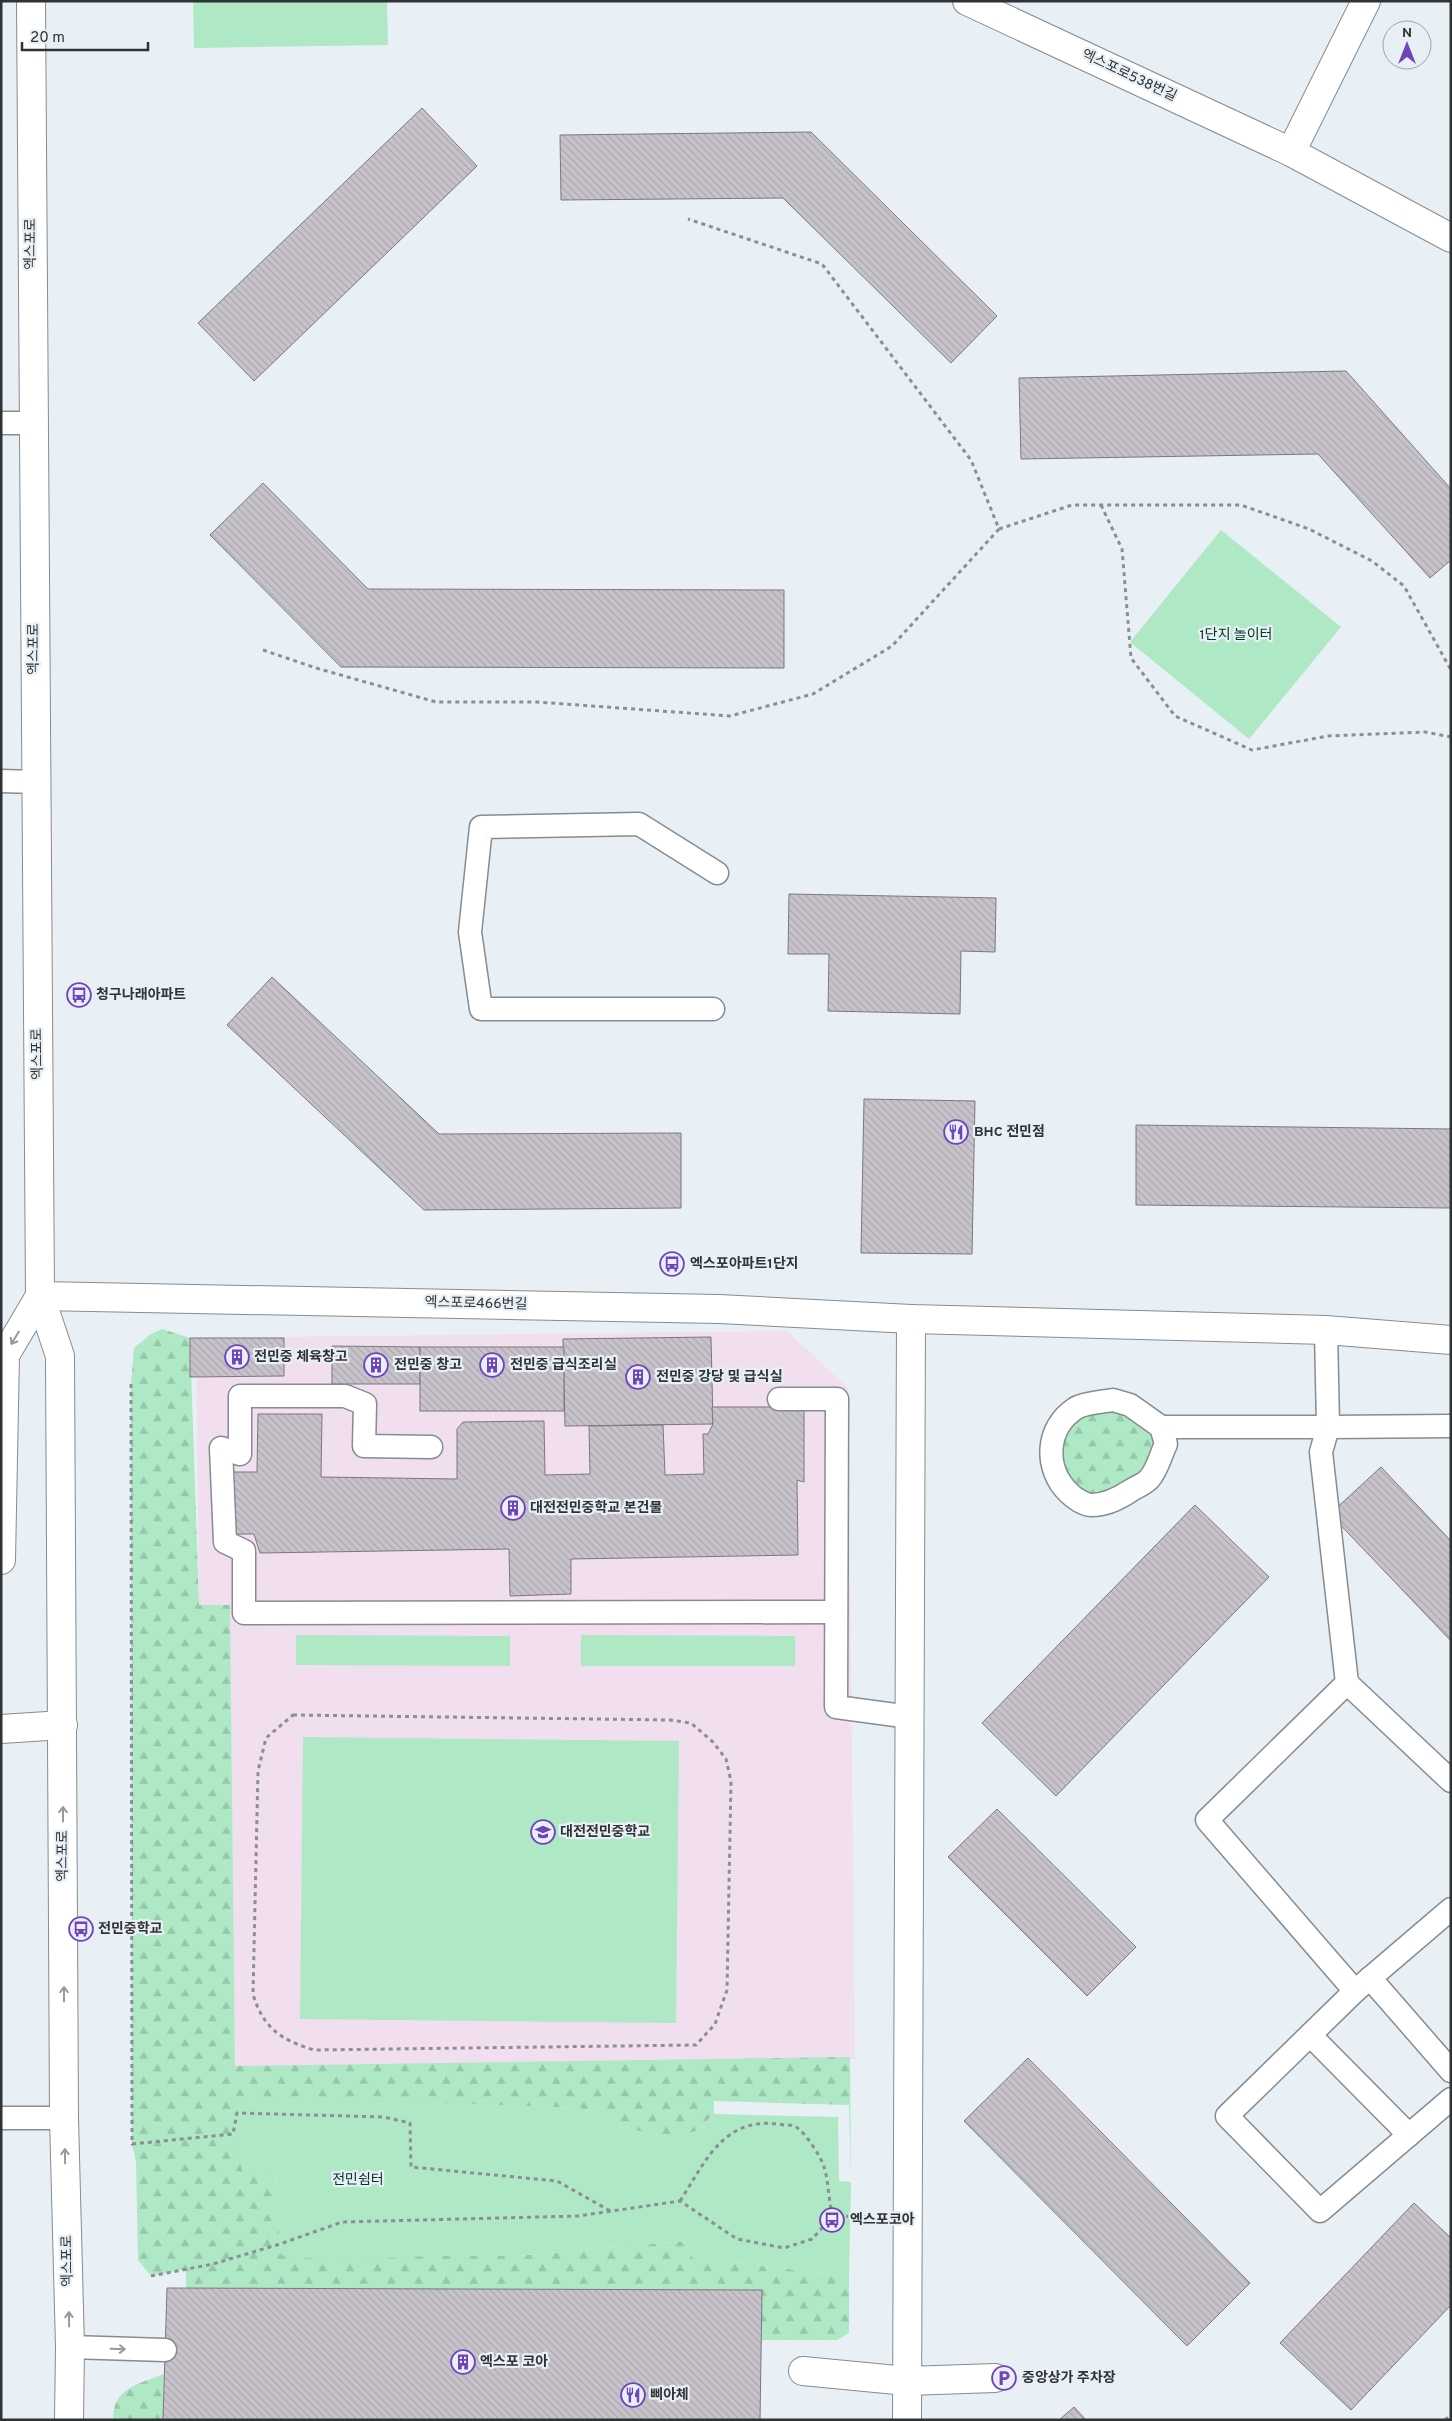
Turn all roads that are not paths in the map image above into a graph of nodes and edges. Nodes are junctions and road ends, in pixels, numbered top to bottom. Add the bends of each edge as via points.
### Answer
1 (30, 1) edge
2 (967, 1) edge
3 (1366, 1) edge
4 (1292, 152) junction
5 (1451, 238) edge
6 (1, 423) edge
7 (32, 423) junction
8 (1, 781) edge
9 (35, 782) junction
10 (717, 873) dead end
11 (713, 1009) dead end
12 (40, 1296) junction
13 (911, 1319) junction
14 (1326, 1330) junction
15 (1451, 1340) edge
16 (778, 1399) dead end
17 (1451, 1426) edge
18 (1160, 1427) junction
19 (1328, 1428) junction
20 (431, 1447) dead end
21 (1, 1560) edge
22 (836, 1612) junction
23 (1347, 1683) junction
24 (910, 1717) junction
25 (62, 1725) junction
26 (1, 1729) edge
27 (1451, 1781) edge
28 (1449, 1913) edge
29 (1363, 1984) junction
30 (1310, 2035) junction
31 (1451, 2071) edge
32 (1451, 2099) edge
33 (1, 2118) edge
34 (64, 2118) junction
35 (1409, 2134) junction
36 (70, 2347) junction
37 (165, 2350) dead end
38 (803, 2371) dead end
39 (995, 2378) dead end
40 (907, 2381) junction
41 (69, 2420) edge
42 (907, 2420) edge

1 - 7 street, 엑스포로
2 - 4 street, 엑스포로538번길
3 - 4 street
4 - 5 street, 엑스포로538번길
6 - 7 lane
7 - 9 street, 엑스포로
8 - 9 lane
9 - 12 street, 엑스포로
10 - 11 lane via 639,824 481,827 470,932 481,1009
12 - 13 street, 엑스포로466번길 via 719,1309
12 -> 21 street via 5,1355
12 - 25 street, 엑스포로 via 60,1356
13 - 14 street, 엑스포로466번길
13 - 24 street
14 - 15 street, 엑스포로466번길
14 - 19 lane
16 - 22 lane via 837,1399
17 - 19 lane
18 - 18 lane via 1130,1405 1113,1400 1077,1407 1063,1419 1053,1435 1050,1453 1053,1470 1061,1485 1074,1498 1090,1506 1106,1504 1150,1478 1166,1444
18 - 19 lane
19 - 23 lane via 1321,1452
20 - 22 lane via 364,1446 365,1404 345,1396 240,1396 240,1454 221,1448 225,1542 244,1551 244,1613
22 - 24 lane via 836,1707
23 - 27 lane
23 - 29 lane via 1207,1820
24 - 40 street
25 - 26 street
34 -> 25 street, 엑스포로
28 - 29 lane
29 - 30 lane
29 - 31 lane
30 - 35 lane
30 - 35 lane via 1227,2116 1320,2211
32 - 35 lane
33 - 34 lane
36 -> 34 street, 엑스포로
36 -> 37 lane
36 - 41 street, 엑스포로
38 - 40 street
39 - 40 street
40 - 42 street

